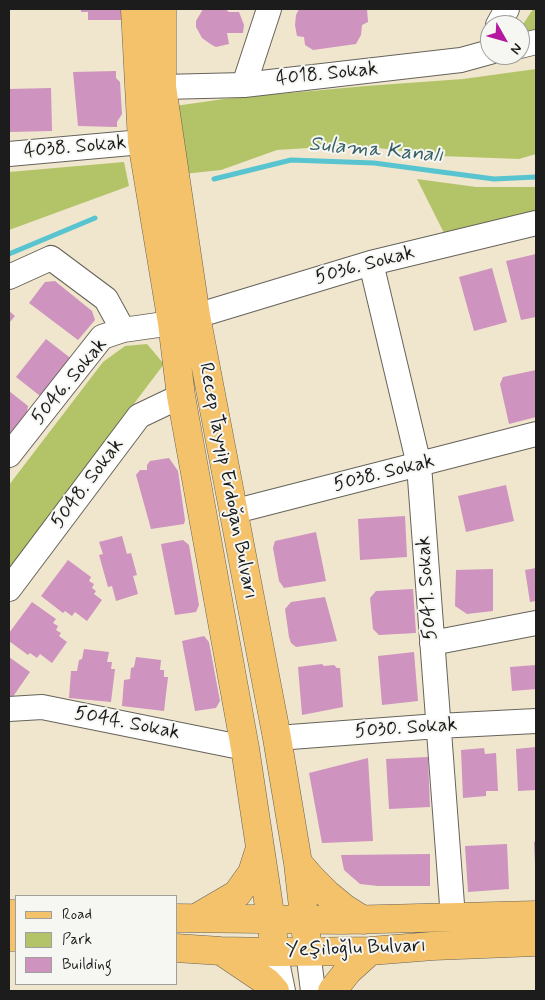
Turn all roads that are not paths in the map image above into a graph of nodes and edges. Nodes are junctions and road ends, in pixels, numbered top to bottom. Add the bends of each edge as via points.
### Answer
1 (135, 9) edge
2 (162, 9) edge
3 (269, 9) edge
4 (480, 52) edge
5 (244, 85) junction
6 (162, 86) junction
7 (142, 142) junction
8 (9, 154) edge
9 (536, 223) edge
10 (370, 263) junction
11 (9, 277) edge
12 (184, 320) junction
13 (123, 330) junction
14 (181, 396) junction
15 (536, 434) edge
16 (9, 455) edge
17 (419, 465) junction
18 (232, 512) junction
19 (9, 589) edge
20 (536, 622) edge
21 (432, 643) junction
22 (9, 709) edge
23 (536, 721) edge
24 (438, 726) junction
25 (276, 738) junction
26 (245, 748) junction
27 (260, 847) junction
28 (298, 863) junction
29 (536, 915) edge
30 (186, 918) edge
31 (453, 918) junction
32 (272, 920) junction
33 (305, 920) junction
34 (364, 920) junction
35 (536, 942) edge
36 (178, 948) edge
37 (221, 951) junction
38 (308, 951) junction
39 (370, 951) junction
40 (275, 952) junction
41 (275, 991) edge
42 (283, 991) edge
43 (312, 991) edge
44 (332, 991) edge

1 - 7 main road, Recep Tayyip Erdoğan Bulvarı
2 - 6 main road, Recep Tayyip Erdoğan Bulvarı
3 - 5 street
4 - 5 street, 4018. Sokak via 461,60
5 - 6 street, 4018. Sokak
6 - 12 main road, Recep Tayyip Erdoğan Bulvarı
7 - 8 street, 4038. Sokak
7 - 12 main road, Recep Tayyip Erdoğan Bulvarı
9 - 10 street, 5036. Sokak
10 - 12 street, 5036. Sokak
10 - 17 street, 5041. Sokak
11 - 13 street via 51,258 106,299
12 - 13 street, 5046. Sokak
12 - 14 main road, Recep Tayyip Erdoğan Bulvarı
12 - 18 main road, Recep Tayyip Erdoğan Bulvarı
13 - 16 street, 5046. Sokak via 102,337
14 - 19 street, 5048. Sokak via 139,416
14 - 26 main road, Recep Tayyip Erdoğan Bulvarı
15 - 17 street, 5038. Sokak
17 - 18 street, 5038. Sokak
17 - 21 street, 5041. Sokak
18 - 25 main road, Recep Tayyip Erdoğan Bulvarı
20 - 21 street
21 - 24 street, 5041. Sokak
22 - 26 street, 5044. Sokak via 42,707
23 - 24 street, 5030. Sokak
24 - 25 street, 5030. Sokak
24 - 31 street, 5041. Sokak
25 - 28 main road, Recep Tayyip Erdoğan Bulvarı
26 - 27 main road, Recep Tayyip Erdoğan Bulvarı
27 - 30 main road via 252,873 236,894
27 - 32 main road, Recep Tayyip Erdoğan Bulvarı
28 - 33 main road, Recep Tayyip Erdoğan Bulvarı
28 - 34 main road via 327,894
29 - 31 main road, Yeşiloğlu Bulvarı
30 - 32 main road, Yeşiloğlu Bulvarı
31 - 34 main road, Yeşiloğlu Bulvarı
32 - 33 main road, Yeşiloğlu Bulvarı
32 - 40 main road, Recep Tayyip Erdoğan Bulvarı
33 - 34 main road, Yeşiloğlu Bulvarı
33 - 38 main road, Recep Tayyip Erdoğan Bulvarı
35 - 39 main road, Yeşiloğlu Bulvarı
36 - 37 main road, Yeşiloğlu Bulvarı
37 - 40 main road, Yeşiloğlu Bulvarı
37 - 41 main road
38 - 39 main road, Yeşiloğlu Bulvarı
38 - 40 main road, Yeşiloğlu Bulvarı
38 - 43 street
39 - 44 main road
40 - 42 street

